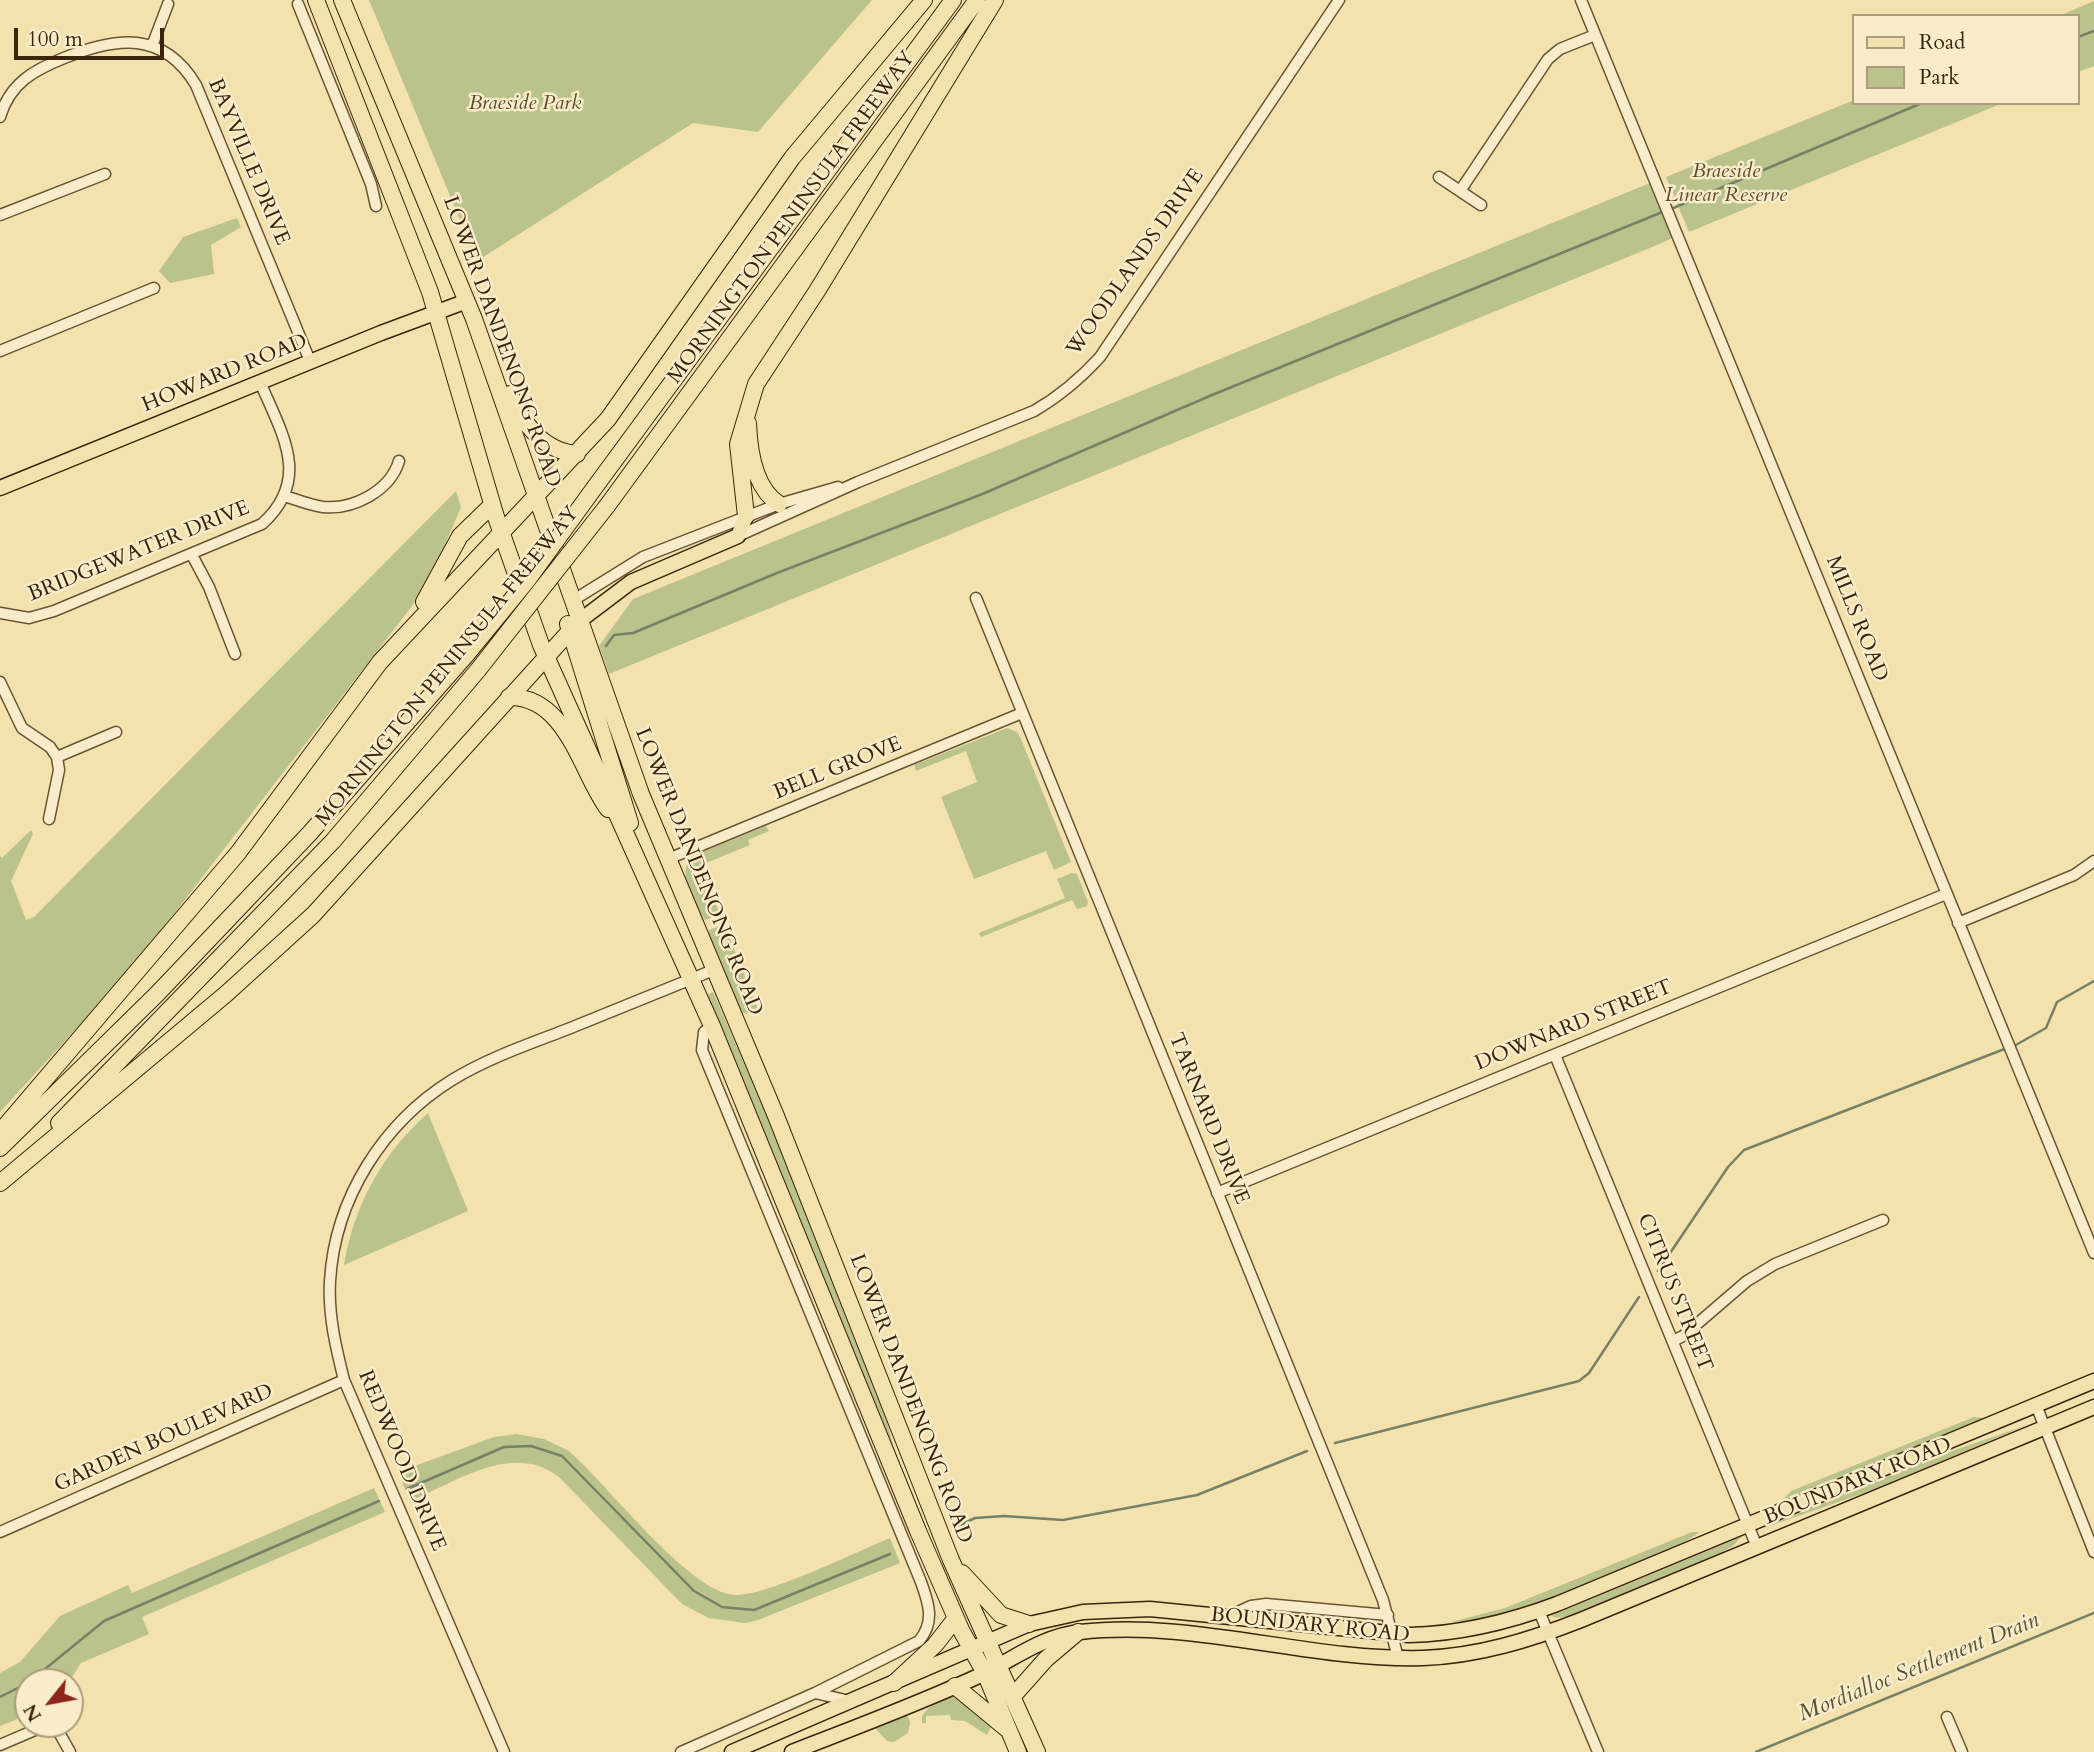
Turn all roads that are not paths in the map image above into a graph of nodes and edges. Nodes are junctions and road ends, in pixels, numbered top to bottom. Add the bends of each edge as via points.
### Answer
1 (342, 0) edge
2 (925, 0) edge
3 (953, 0) edge
4 (977, 0) edge
5 (995, 0) edge
6 (1339, 0) edge
7 (1581, 0) edge
8 (317, 3) edge
9 (168, 4) dead end
10 (298, 4) dead end
11 (306, 24) junction
12 (1595, 34) junction
13 (152, 46) junction
14 (0, 117) edge
15 (105, 174) dead end
16 (1439, 177) dead end
17 (370, 180) junction
18 (1460, 191) junction
19 (1481, 205) dead end
20 (376, 206) dead end
21 (400, 208) junction
22 (0, 215) edge
23 (154, 288) dead end
24 (467, 301) junction
25 (437, 312) junction
26 (474, 319) junction
27 (0, 351) edge
28 (310, 361) junction
29 (260, 382) junction
30 (748, 403) junction
31 (577, 454) junction
32 (399, 461) dead end
33 (858, 482) junction
34 (0, 488) edge
35 (285, 496) junction
36 (537, 496) junction
37 (779, 504) junction
38 (492, 505) junction
39 (746, 516) junction
40 (501, 531) junction
41 (738, 536) junction
42 (192, 555) junction
43 (976, 598) dead end
44 (572, 601) junction
45 (0, 613) edge
46 (574, 626) junction
47 (393, 647) junction
48 (236, 654) dead end
49 (546, 656) junction
50 (0, 682) edge
51 (509, 697) junction
52 (1023, 713) junction
53 (116, 732) dead end
54 (57, 758) junction
55 (49, 819) dead end
56 (630, 839) junction
57 (668, 859) junction
58 (2094, 861) edge
59 (642, 865) junction
60 (1946, 894) junction
61 (1958, 923) junction
62 (716, 969) junction
63 (690, 980) junction
64 (712, 1026) junction
65 (1555, 1055) junction
66 (0, 1132) edge
67 (0, 1148) edge
68 (0, 1183) edge
69 (1217, 1193) junction
70 (1883, 1220) dead end
71 (2094, 1253) edge
72 (1673, 1341) junction
73 (344, 1380) junction
74 (2094, 1381) edge
75 (2036, 1405) junction
76 (2094, 1407) edge
77 (2045, 1428) junction
78 (1748, 1524) junction
79 (0, 1532) edge
80 (1757, 1547) junction
81 (2094, 1552) edge
82 (951, 1560) junction
83 (915, 1567) junction
84 (941, 1583) junction
85 (1539, 1611) junction
86 (1388, 1615) junction
87 (1229, 1616) junction
88 (956, 1618) junction
89 (1029, 1624) junction
90 (1078, 1632) junction
91 (1548, 1633) junction
92 (1393, 1634) junction
93 (979, 1647) junction
94 (1398, 1658) junction
95 (992, 1668) junction
96 (894, 1684) junction
97 (954, 1686) junction
98 (815, 1693) junction
99 (1014, 1695) junction
100 (850, 1701) junction
101 (1947, 1717) dead end
102 (1009, 1730) junction
103 (0, 1745) edge
104 (70, 1752) edge
105 (504, 1752) edge
106 (681, 1752) edge
107 (732, 1752) edge
108 (792, 1752) edge
109 (1018, 1752) edge
110 (1037, 1752) edge
111 (1598, 1752) edge
112 (1962, 1752) edge

1 - 24 highway, LOWER DANDENONG ROAD
2 - 31 highway via 792,158 626,396
3 - 67 highway, MORNINGTON PENINSULA FREEWAY, bridge via 526,582 467,654 253,893
4 - 68 highway, MORNINGTON PENINSULA FREEWAY, bridge via 607,506 478,670 333,841
5 - 30 highway via 759,378
6 - 33 street, WOODLANDS DRIVE via 1100,357 1082,377 1034,411
7 - 12 street, MILLS ROAD
8 - 11 street, LOWER DANDENONG ROAD
8 - 21 highway, LOWER DANDENONG ROAD
9 - 13 street
10 - 11 street, LOWER DANDENONG ROAD
11 - 17 street, LOWER DANDENONG ROAD
12 - 18 street via 1548,59
12 - 60 street, MILLS ROAD
13 - 14 street, BAYVILLE DRIVE via 106,43 41,67 16,85
13 - 28 street, BAYVILLE DRIVE via 175,60 196,85
15 - 22 street
16 - 18 street
17 - 20 street, LOWER DANDENONG ROAD
17 - 21 street, LOWER DANDENONG ROAD
18 - 19 street
21 - 25 highway, LOWER DANDENONG ROAD
23 - 27 street
24 - 25 main road, HOWARD ROAD
24 - 26 highway, LOWER DANDENONG ROAD
25 - 28 main road, HOWARD ROAD
25 - 38 highway, LOWER DANDENONG ROAD
26 - 31 highway via 527,425 551,446
26 - 36 highway, LOWER DANDENONG ROAD
28 - 29 main road, HOWARD ROAD
29 - 34 main road, HOWARD ROAD
29 - 35 street via 289,454
30 - 37 highway via 754,465
30 - 39 highway via 738,444
31 - 36 highway
32 - 35 street via 387,482 354,503 322,507
33 - 37 street, WOODLANDS DRIVE
33 - 41 street, WOODLANDS DRIVE
35 - 42 street, BRIDGEWATER DRIVE via 262,524
36 - 40 highway
36 - 44 highway, LOWER DANDENONG ROAD
37 - 39 street, WOODLANDS DRIVE
38 - 40 highway, LOWER DANDENONG ROAD
38 - 47 highway via 460,536 435,586
39 - 41 main road
39 - 44 street, WOODLANDS DRIVE via 637,560
40 - 47 highway
40 - 49 highway, LOWER DANDENONG ROAD
41 - 46 main road, WOODLANDS DRIVE via 631,582
42 - 45 street, BRIDGEWATER DRIVE via 38,616
42 - 48 street
43 - 52 street, TARNARD DRIVE
44 - 46 highway via 568,613
46 - 49 highway
46 - 57 highway, LOWER DANDENONG ROAD
46 - 59 highway
47 - 66 highway via 238,853
49 - 51 highway
49 - 56 highway, LOWER DANDENONG ROAD
50 - 54 street via 16,720
51 - 56 highway via 535,704 556,720 594,790
51 - 68 highway via 313,915
52 - 57 street, BELL GROVE
52 - 69 street, TARNARD DRIVE
53 - 54 street
54 - 55 street via 59,770
56 - 59 highway, LOWER DANDENONG ROAD
57 - 62 highway, LOWER DANDENONG ROAD
58 - 61 street via 2074,875
59 - 63 highway, LOWER DANDENONG ROAD
60 - 61 street, MILLS ROAD
60 - 65 street, DOWNARD STREET
61 - 71 street, MILLS ROAD
62 - 63 street, REDWOOD DRIVE
62 - 82 highway, LOWER DANDENONG ROAD
63 - 64 highway, LOWER DANDENONG ROAD
63 - 73 street, REDWOOD DRIVE via 495,1058 452,1080 412,1108 377,1148 350,1195 337,1235 330,1281 332,1330
64 - 83 street via 704,1032 702,1050
64 - 84 highway, LOWER DANDENONG ROAD
65 - 69 street, DOWNARD STREET
65 - 72 street, CITRUS STREET
69 - 86 street, TARNARD DRIVE
70 - 72 street via 1775,1264
72 - 78 street, CITRUS STREET
73 - 79 street, GARDEN BOULEVARD
73 - 105 street, REDWOOD DRIVE
74 - 75 main road, BOUNDARY ROAD
75 - 77 street
75 - 78 main road, BOUNDARY ROAD
76 - 77 main road, BOUNDARY ROAD
77 - 80 main road, BOUNDARY ROAD
77 - 81 street
78 - 80 street, CITRUS STREET
78 - 85 main road, BOUNDARY ROAD
80 - 91 main road, BOUNDARY ROAD
82 - 89 highway via 1001,1615
82 - 93 highway, LOWER DANDENONG ROAD
83 - 84 street
83 - 98 street via 927,1598 928,1631 919,1642
84 - 88 highway, LOWER DANDENONG ROAD
85 - 91 street
85 - 92 main road, BOUNDARY ROAD via 1468,1630
86 - 87 street, BOUNDARY ROAD via 1266,1604
86 - 92 street, TARNARD DRIVE
87 - 89 main road, BOUNDARY ROAD via 1114,1609
87 - 92 main road, BOUNDARY ROAD
88 - 93 highway, LOWER DANDENONG ROAD
88 - 96 highway
89 - 93 main road, BOUNDARY ROAD
90 - 94 main road, BOUNDARY ROAD via 1166,1632
90 - 95 main road, BOUNDARY ROAD via 1051,1639
90 - 99 highway
91 - 94 main road, BOUNDARY ROAD via 1481,1651
91 - 111 street
92 - 94 street, TARNARD DRIVE
93 - 95 highway, LOWER DANDENONG ROAD
93 - 96 main road, BOUNDARY ROAD
95 - 97 main road, BOUNDARY ROAD
95 - 99 highway, LOWER DANDENONG ROAD
95 - 102 highway, LOWER DANDENONG ROAD
96 - 100 main road, BOUNDARY ROAD
97 - 102 highway
97 - 108 main road, BOUNDARY ROAD
98 - 100 street
98 - 106 street
99 - 110 highway, LOWER DANDENONG ROAD
100 - 107 main road, BOUNDARY ROAD
101 - 112 street
102 - 109 highway, LOWER DANDENONG ROAD
103 - 104 street via 42,1727 56,1727

